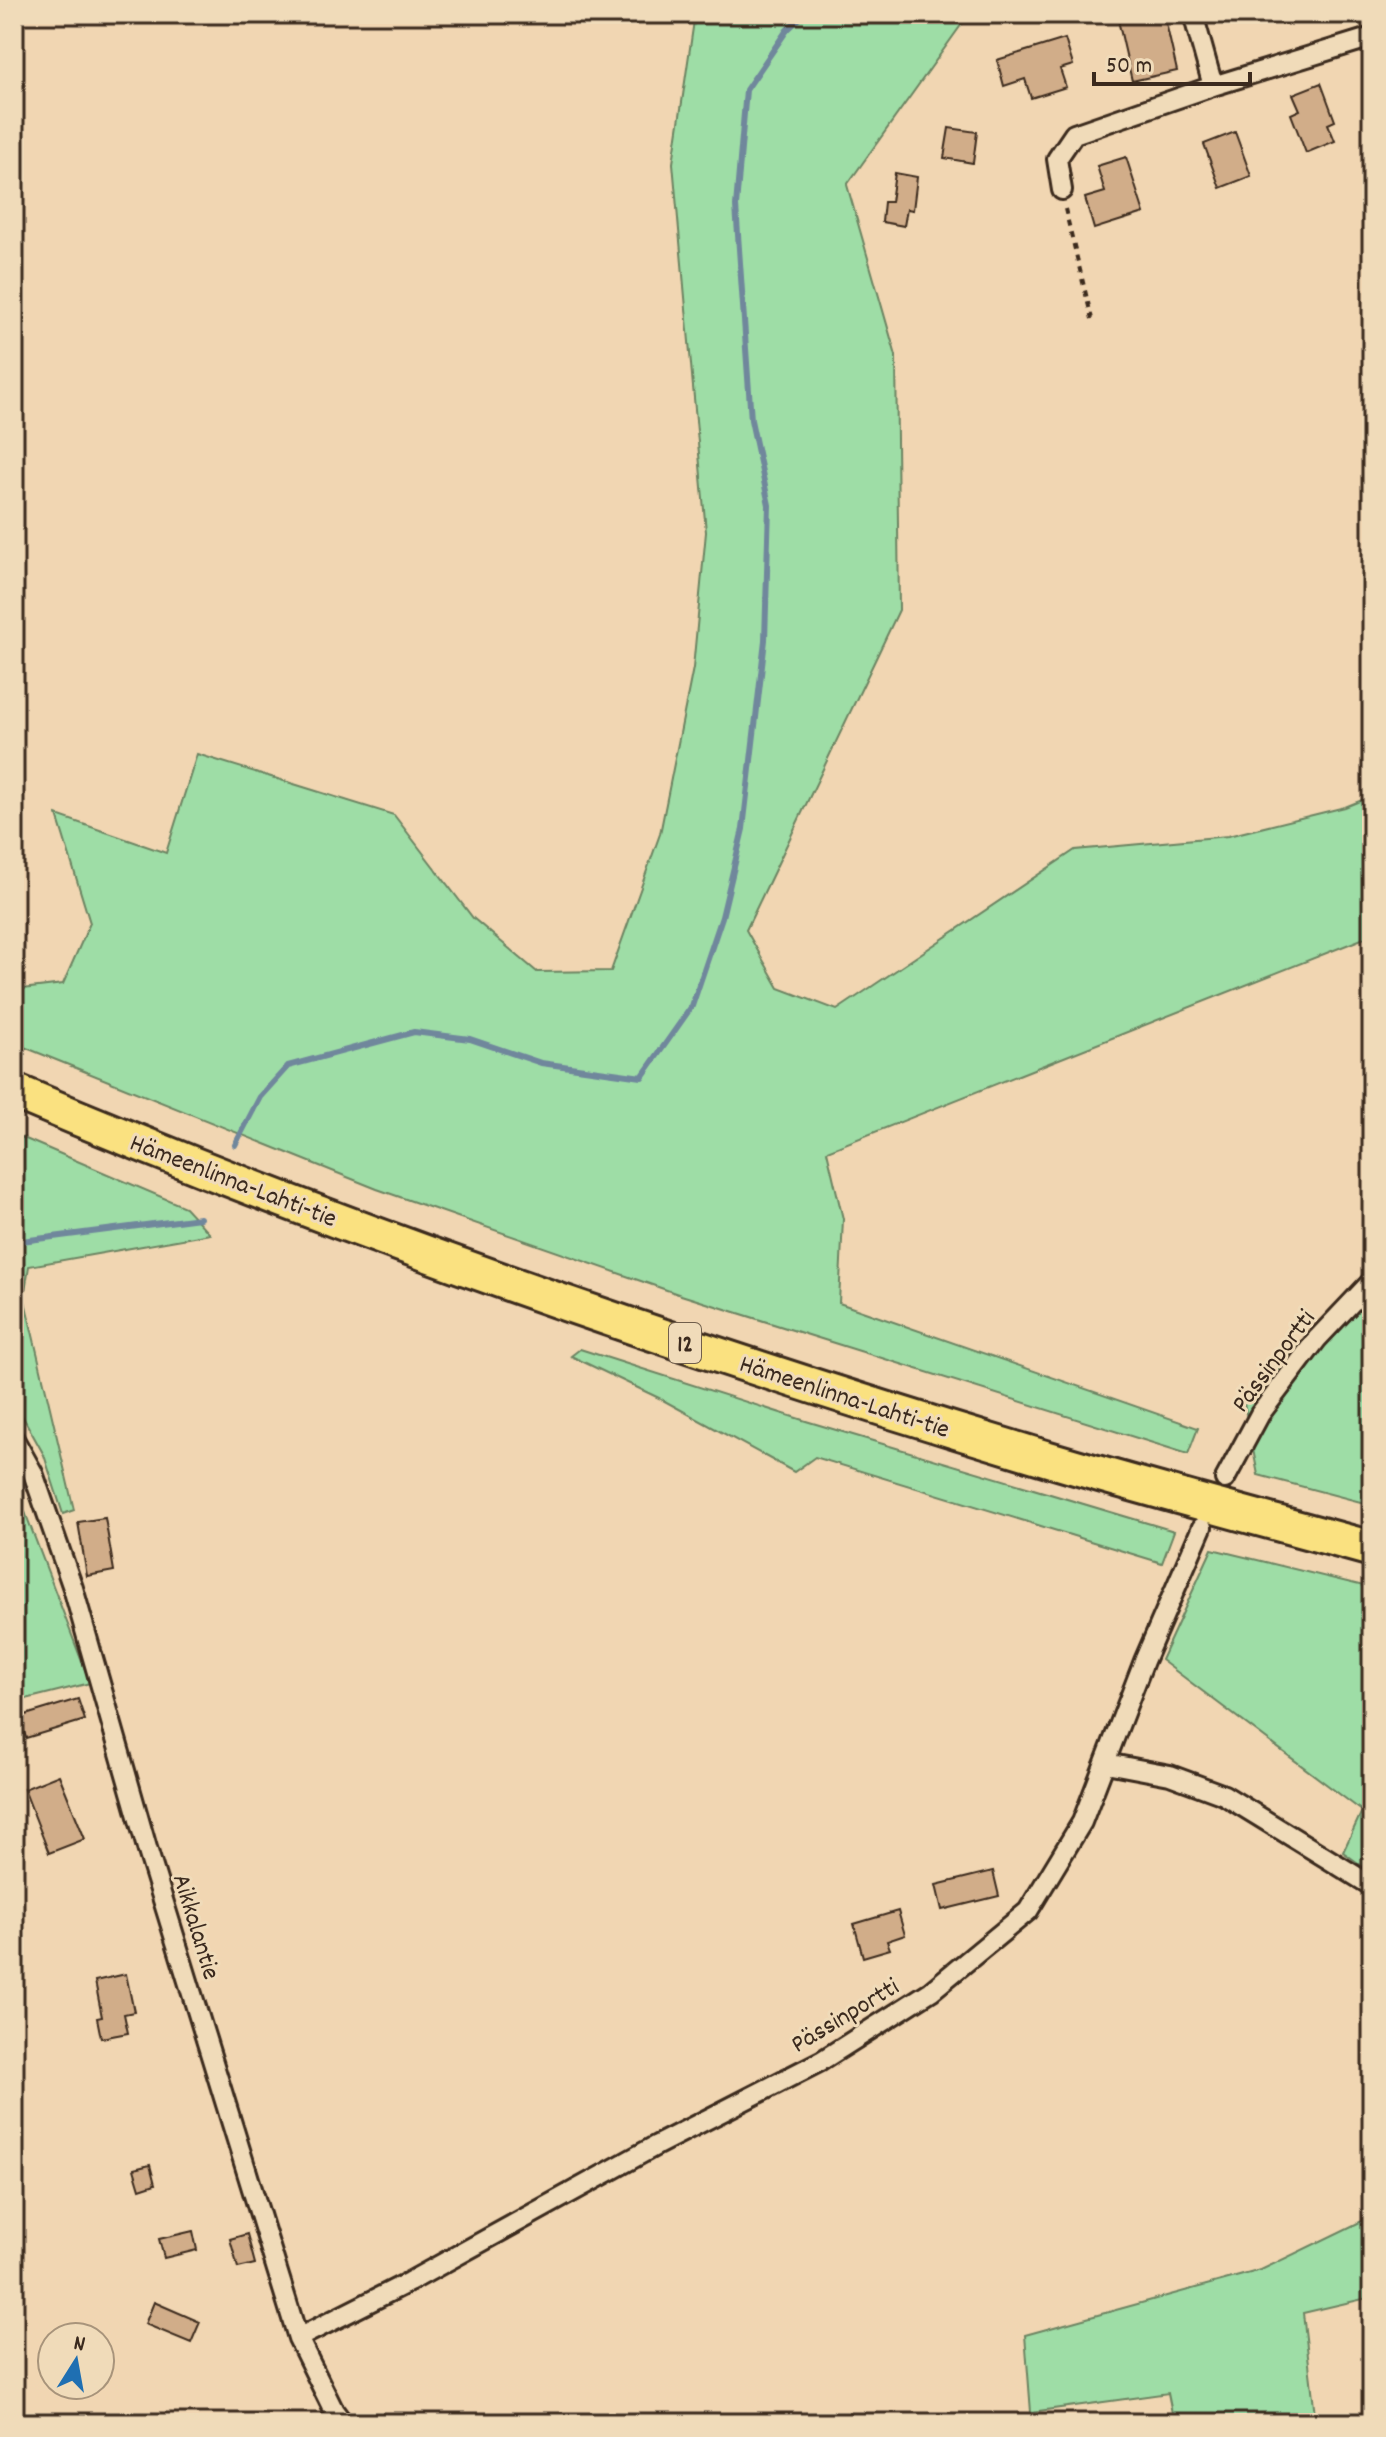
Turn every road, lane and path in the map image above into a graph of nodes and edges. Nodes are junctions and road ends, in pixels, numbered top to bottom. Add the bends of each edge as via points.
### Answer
1 (1193, 14) edge
2 (1372, 37) edge
3 (1213, 86) junction
4 (1062, 190) joint
5 (1092, 319) dead end
6 (14, 1091) edge
7 (1372, 1281) edge
8 (14, 1439) edge
9 (1225, 1479) dead end
10 (1202, 1527) dead end
11 (1372, 1549) edge
12 (1106, 1763) junction
13 (1372, 1886) edge
14 (298, 2338) junction
15 (343, 2423) edge

1 - 3 street
2 - 3 street
3 - 4 street via 1074,134 1057,159
4 - 5 path
6 - 11 highway, Hämeenlinna-Lahti-tie / 12 via 427,1253 629,1325 1027,1453
7 - 9 street, Pässinportti via 1317,1339 1260,1414
8 - 14 street, Aikkalantie via 33,1473 73,1588
10 - 12 street, Pässinportti
12 - 13 street via 1170,1775 1224,1795
12 - 14 street, Pässinportti via 1082,1822 1028,1911 931,1991 821,2061
14 - 15 street, Aikkalantie

